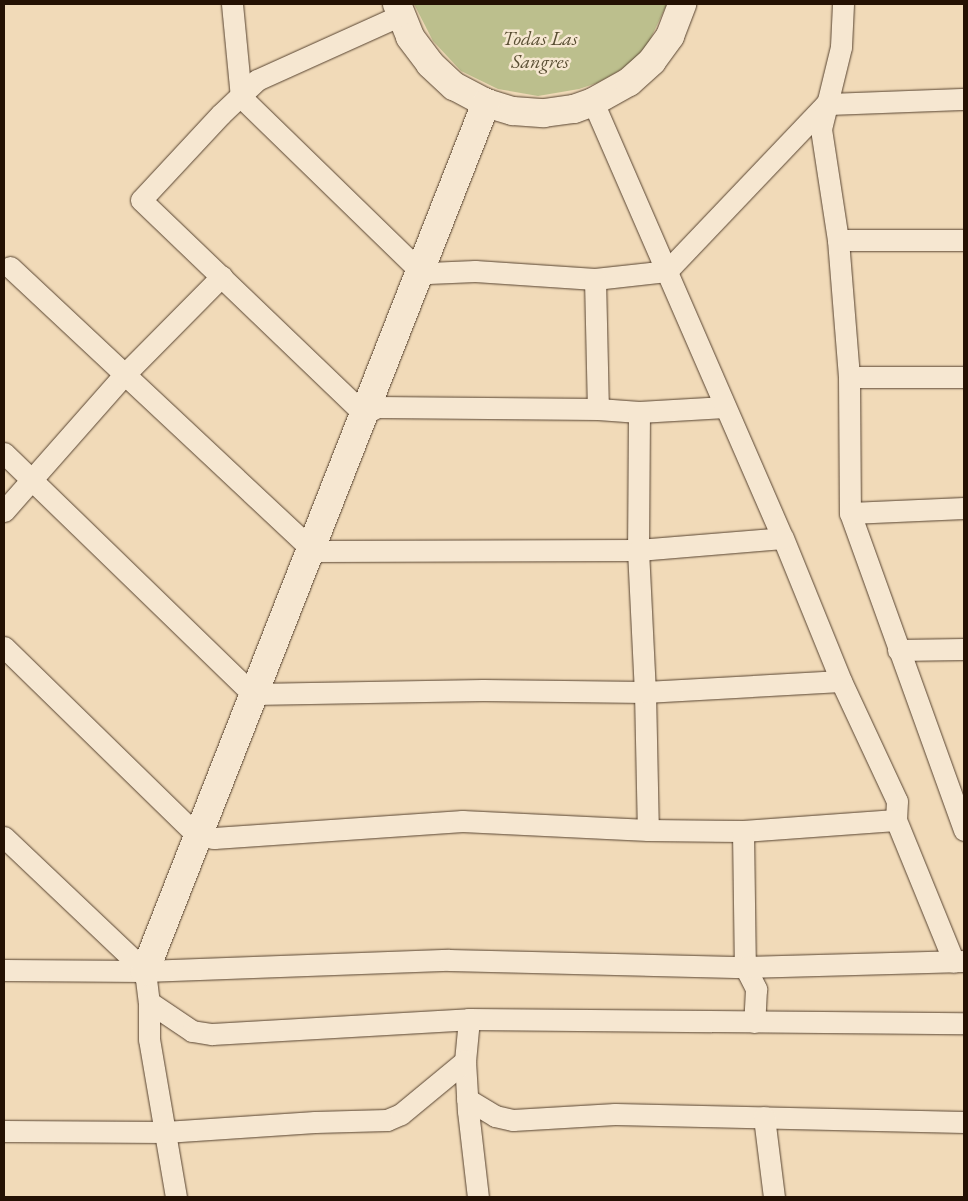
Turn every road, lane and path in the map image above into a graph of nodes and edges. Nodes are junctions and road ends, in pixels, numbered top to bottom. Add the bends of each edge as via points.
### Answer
1 (232, 4) edge
2 (682, 4) edge
3 (843, 4) edge
4 (399, 9) edge
5 (241, 97) junction
6 (964, 98) edge
7 (593, 102) junction
8 (486, 104) junction
9 (826, 104) junction
10 (838, 240) junction
11 (964, 240) edge
12 (10, 267) dead end
13 (420, 271) junction
14 (667, 271) junction
15 (222, 276) junction
16 (595, 279) junction
17 (124, 375) junction
18 (850, 377) junction
19 (964, 377) edge
20 (725, 407) junction
21 (598, 409) junction
22 (639, 412) junction
23 (364, 414) junction
24 (4, 454) edge
25 (32, 480) junction
26 (964, 508) edge
27 (4, 511) edge
28 (850, 513) junction
29 (783, 538) junction
30 (311, 549) junction
31 (638, 550) junction
32 (4, 648) edge
33 (964, 649) edge
34 (898, 650) junction
35 (841, 681) junction
36 (646, 692) junction
37 (254, 694) junction
38 (957, 793) edge
39 (896, 820) junction
40 (648, 830) junction
41 (964, 830) edge
42 (743, 831) junction
43 (198, 836) junction
44 (4, 837) edge
45 (959, 961) edge
46 (745, 967) junction
47 (4, 970) edge
48 (144, 971) junction
49 (150, 1002) junction
50 (469, 1019) junction
51 (754, 1022) junction
52 (964, 1023) edge
53 (465, 1061) junction
54 (467, 1099) junction
55 (764, 1117) junction
56 (964, 1122) edge
57 (4, 1132) edge
58 (165, 1132) junction
59 (176, 1197) edge
60 (478, 1197) edge
61 (774, 1197) edge

1 - 5 street
2 - 7 street via 670,36 652,61 630,82
3 - 9 street via 841,47
4 - 5 street via 257,80
4 - 8 street via 410,37 430,64 454,86
5 - 13 street
5 - 15 street via 221,114 141,200
6 - 9 street
7 - 8 street via 574,109 544,113 513,111
7 - 14 street
8 - 13 street
9 - 10 street via 821,129
9 - 14 street
10 - 11 street
10 - 18 street
12 - 17 street
13 - 16 street via 475,271
13 - 23 street
14 - 16 street
14 - 20 street
15 - 17 street
15 - 23 street
16 - 21 street
17 - 25 street
17 - 30 street
18 - 19 street
18 - 28 street
20 - 22 street
20 - 29 street
21 - 22 street
21 - 23 street via 377,407
22 - 31 street
23 - 30 street
24 - 25 street
25 - 27 street
25 - 37 street
26 - 28 street
28 - 34 street
29 - 31 street
29 - 35 street
30 - 31 street
30 - 37 street
31 - 36 street
32 - 43 street
33 - 34 street
34 - 38 street
35 - 36 street
35 - 39 street via 897,801
36 - 37 street via 483,690
36 - 40 street
37 - 43 street
38 - 41 street
39 - 42 street
39 - 45 street
40 - 42 street
40 - 43 street via 462,821 214,838
42 - 46 street
43 - 48 street
44 - 48 street
45 - 46 street
46 - 48 street via 449,960
46 - 51 street via 756,989
47 - 48 street
48 - 49 street
49 - 50 street via 192,1031 212,1034
49 - 58 street via 149,1040
50 - 51 street
50 - 53 street
51 - 52 street
53 - 54 street
53 - 58 street via 401,1114 386,1120
54 - 55 street via 495,1116 513,1120 615,1114
54 - 60 street
55 - 56 street
55 - 61 street
57 - 58 street
58 - 59 street

